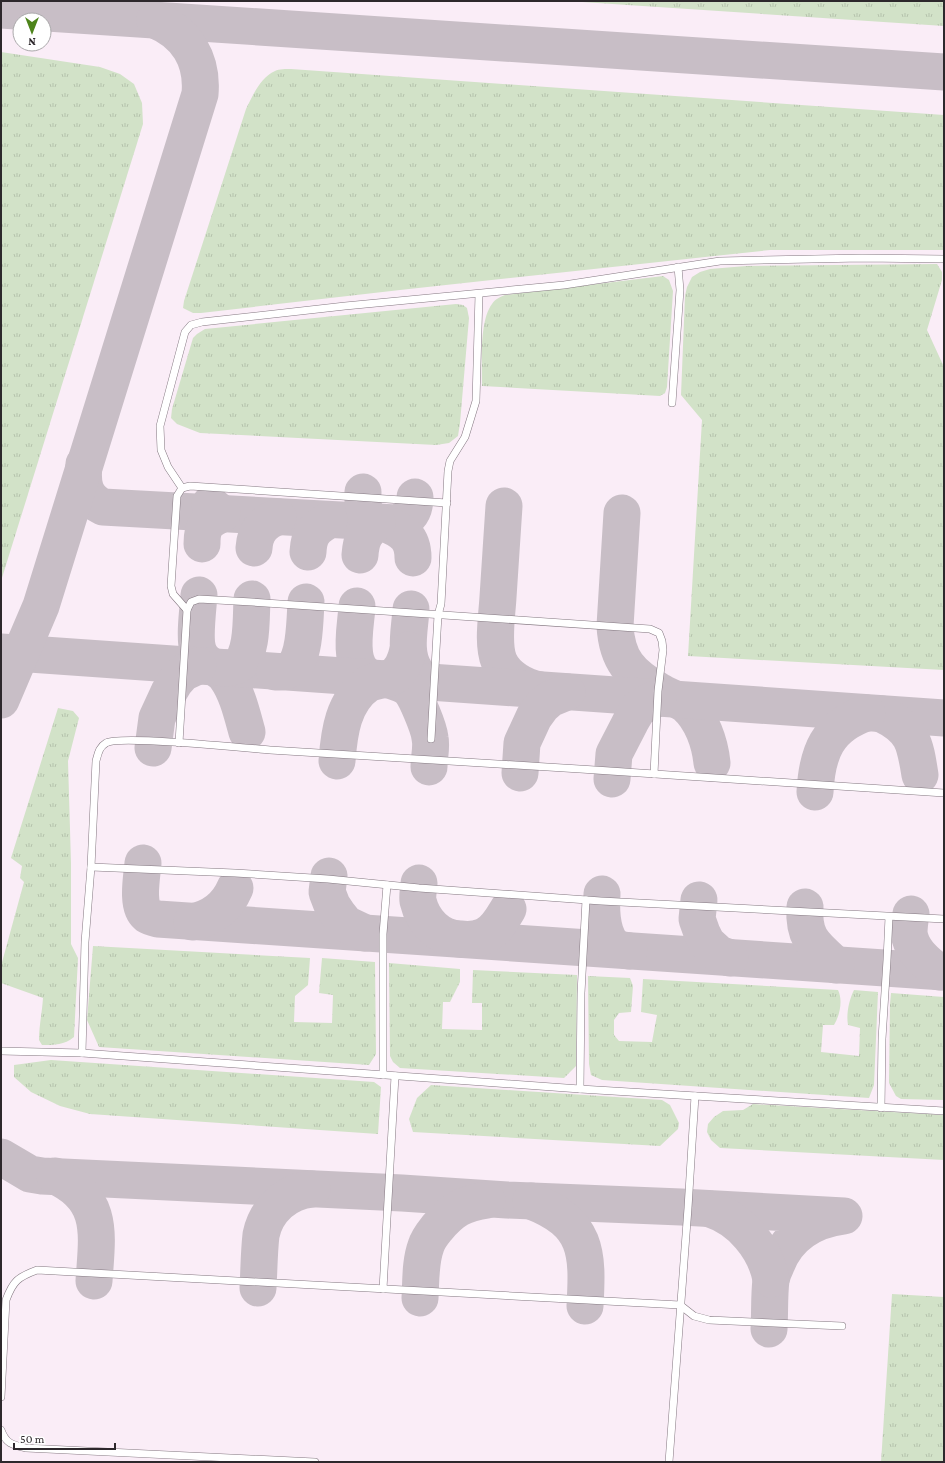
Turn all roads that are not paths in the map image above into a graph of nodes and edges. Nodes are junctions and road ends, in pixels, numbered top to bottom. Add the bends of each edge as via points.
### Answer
1 (944, 259) edge
2 (678, 267) junction
3 (479, 294) junction
4 (672, 403) dead end
5 (182, 488) junction
6 (447, 503) junction
7 (187, 610) junction
8 (438, 615) junction
9 (431, 739) dead end
10 (179, 743) junction
11 (654, 774) junction
12 (944, 793) edge
13 (91, 867) junction
14 (387, 885) junction
15 (586, 900) junction
16 (889, 917) junction
17 (944, 919) edge
18 (1, 1051) edge
19 (82, 1053) junction
20 (383, 1076) junction
21 (395, 1076) junction
22 (580, 1089) junction
23 (695, 1096) junction
24 (881, 1108) junction
25 (944, 1111) edge
26 (383, 1289) junction
27 (680, 1305) junction
28 (842, 1326) dead end
29 (1, 1397) edge
30 (1, 1430) edge
31 (314, 1462) edge
32 (669, 1462) edge

1 - 2 lane via 736,260
2 - 3 lane via 564,285
2 - 4 lane via 680,290
3 - 5 lane via 338,307 191,325 185,332 160,426 161,450
3 - 6 lane via 476,401 465,437 450,461
5 - 6 lane via 190,486
5 - 7 lane via 177,496 171,586 173,594
6 - 8 lane via 441,604
7 - 8 lane via 191,602 199,599
7 - 10 lane
8 - 9 lane
8 - 11 lane via 650,628 658,633 663,650 658,691
10 - 11 lane
10 - 13 lane via 118,740 107,742 98,751
11 - 12 lane
13 - 14 lane via 235,873
13 - 19 lane
14 - 15 lane
14 - 20 lane via 383,934
15 - 16 lane
15 - 22 lane via 581,993
16 - 17 lane
16 - 24 lane
18 - 19 lane
19 - 20 lane
20 - 21 lane
21 - 22 lane
21 - 26 lane
22 - 23 lane
23 - 24 lane
23 - 27 lane
24 - 25 lane
26 - 27 lane
26 - 29 lane via 37,1270 15,1281 6,1300
27 - 28 lane via 694,1316 709,1320
27 - 32 lane
30 - 31 lane via 10,1444 26,1448

